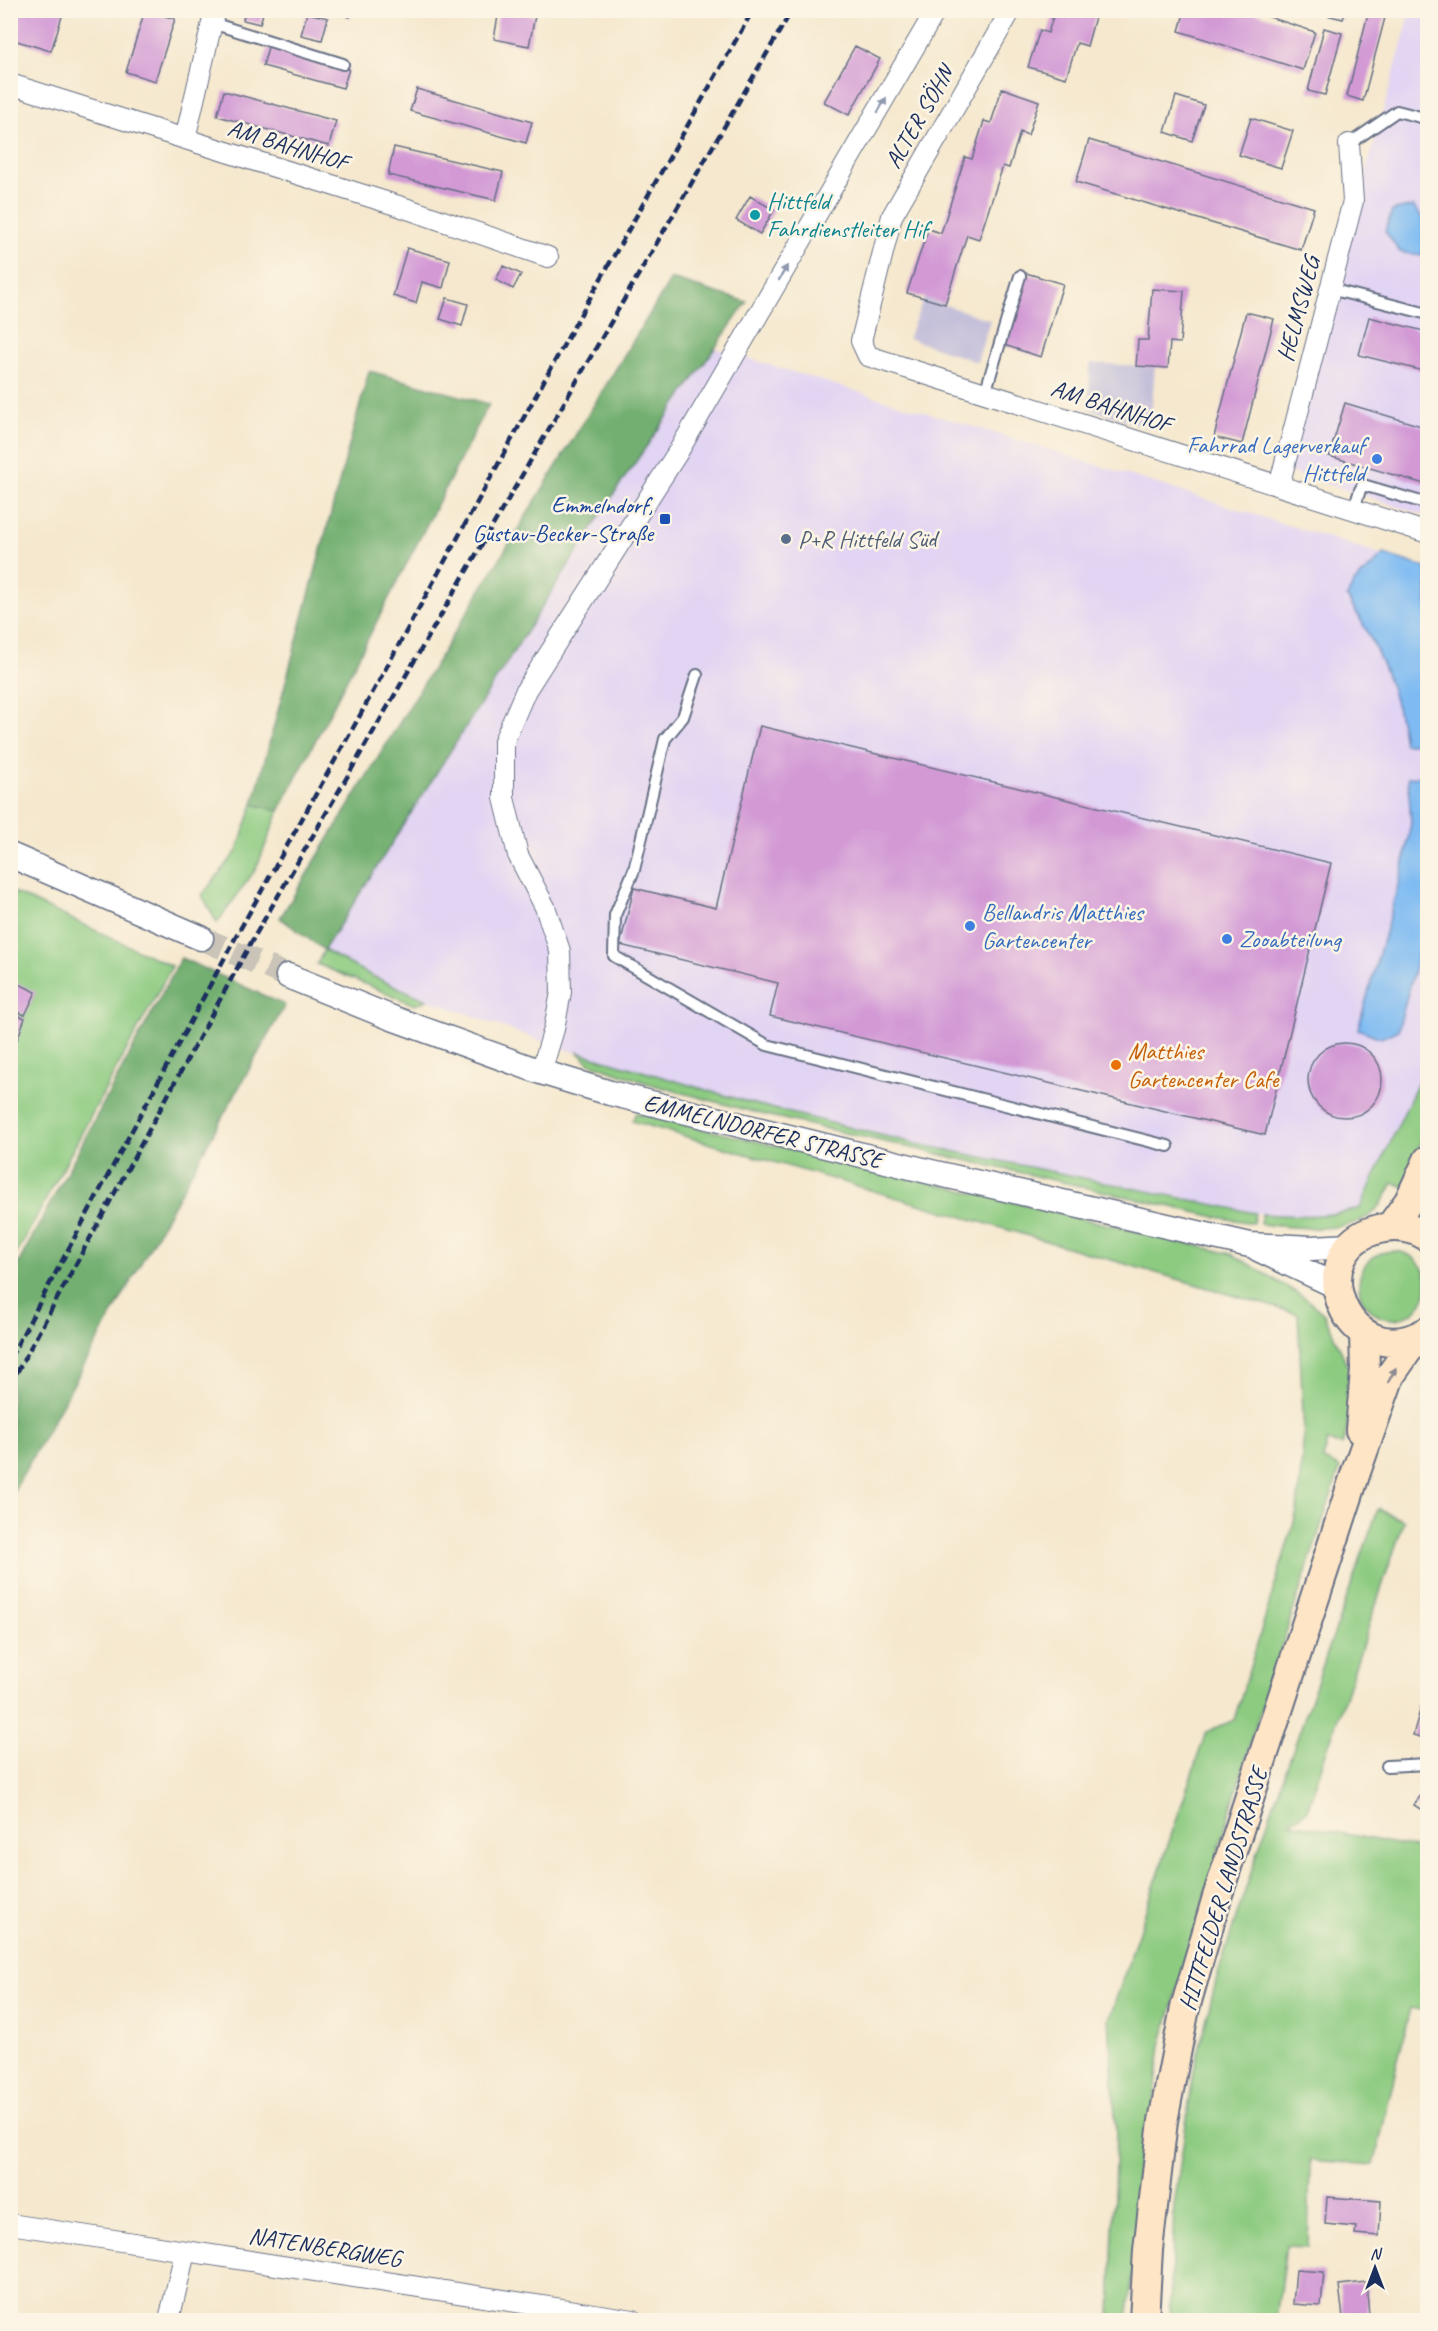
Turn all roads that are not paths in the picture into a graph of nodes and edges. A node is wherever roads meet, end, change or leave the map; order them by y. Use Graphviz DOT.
graph roads {
  1 [pos="936,10"];
  2 [pos="1011,10"];
  3 [pos="213,17"];
  4 [pos="343,64"];
  5 [pos="10,84"];
  6 [pos="1428,119"];
  7 [pos="185,140"];
  8 [pos="1349,144"];
  9 [pos="549,257"];
  10 [pos="1020,276"];
  11 [pos="1330,289"];
  12 [pos="1428,314"];
  13 [pos="868,356"];
  14 [pos="984,393"];
  15 [pos="1279,486"];
  16 [pos="1428,504"];
  17 [pos="1354,509"];
  18 [pos="1428,533"];
  19 [pos="697,675"];
  20 [pos="10,855"];
  21 [pos="201,938"];
  22 [pos="288,976"];
  23 [pos="541,1072"];
  24 [pos="1168,1146"];
  25 [pos="1428,1160"];
  26 [pos="1391,1226"];
  27 [pos="1428,1238"];
  28 [pos="1250,1245"];
  29 [pos="1351,1246"];
  30 [pos="1336,1286"];
  31 [pos="1364,1334"];
  32 [pos="1422,1334"];
  33 [pos="1357,1469"];
  34 [pos="1428,1764"];
  35 [pos="1387,1766"];
  36 [pos="10,2224"];
  37 [pos="185,2252"];
  38 [pos="169,2320"];
  39 [pos="633,2320"];
  40 [pos="1144,2320"];
  23 -- 1 [label="street, one-way"];
  2 -- 13 [label="street, ALTER SÖHN"];
  3 -- 4 [label="lane"];
  3 -- 7 [label="street"];
  5 -- 7 [label="street, AM BAHNHOF"];
  6 -- 8 [label="lane"];
  7 -- 9 [label="street, AM BAHNHOF"];
  8 -- 11 [label="street, HELMSWEG"];
  10 -- 14 [label="lane"];
  11 -- 12 [label="lane"];
  11 -- 15 [label="street, HELMSWEG"];
  13 -- 14 [label="street, AM BAHNHOF"];
  14 -- 15 [label="street, AM BAHNHOF"];
  15 -- 17 [label="street, AM BAHNHOF"];
  16 -- 17 [label="lane"];
  17 -- 18 [label="street, AM BAHNHOF"];
  19 -- 24 [label="lane"];
  20 -- 21 [label="street"];
  22 -- 23 [label="street, EMMELNDORFER STRASSE"];
  23 -- 28 [label="street, EMMELNDORFER STRASSE"];
  25 -- 26 [label="main road"];
  26 -- 27 [label="main road"];
  26 -- 29 [label="main road"];
  28 -- 29 [label="street, EMMELNDORFER STRASSE"];
  28 -- 30 [label="street, EMMELNDORFER STRASSE"];
  29 -- 30 [label="main road"];
  30 -- 31 [label="main road"];
  31 -- 32 [label="main road, HITTFELDER LANDSTRASSE"];
  31 -- 33 [label="main road, HITTFELDER LANDSTRASSE"];
  33 -- 32 [label="main road, HITTFELDER LANDSTRASSE, one-way"];
  33 -- 40 [label="main road, HITTFELDER LANDSTRASSE"];
  34 -- 35 [label="lane"];
  36 -- 37 [label="street, NATENBERGWEG"];
  37 -- 38 [label="street"];
  37 -- 39 [label="street, NATENBERGWEG"];
}
